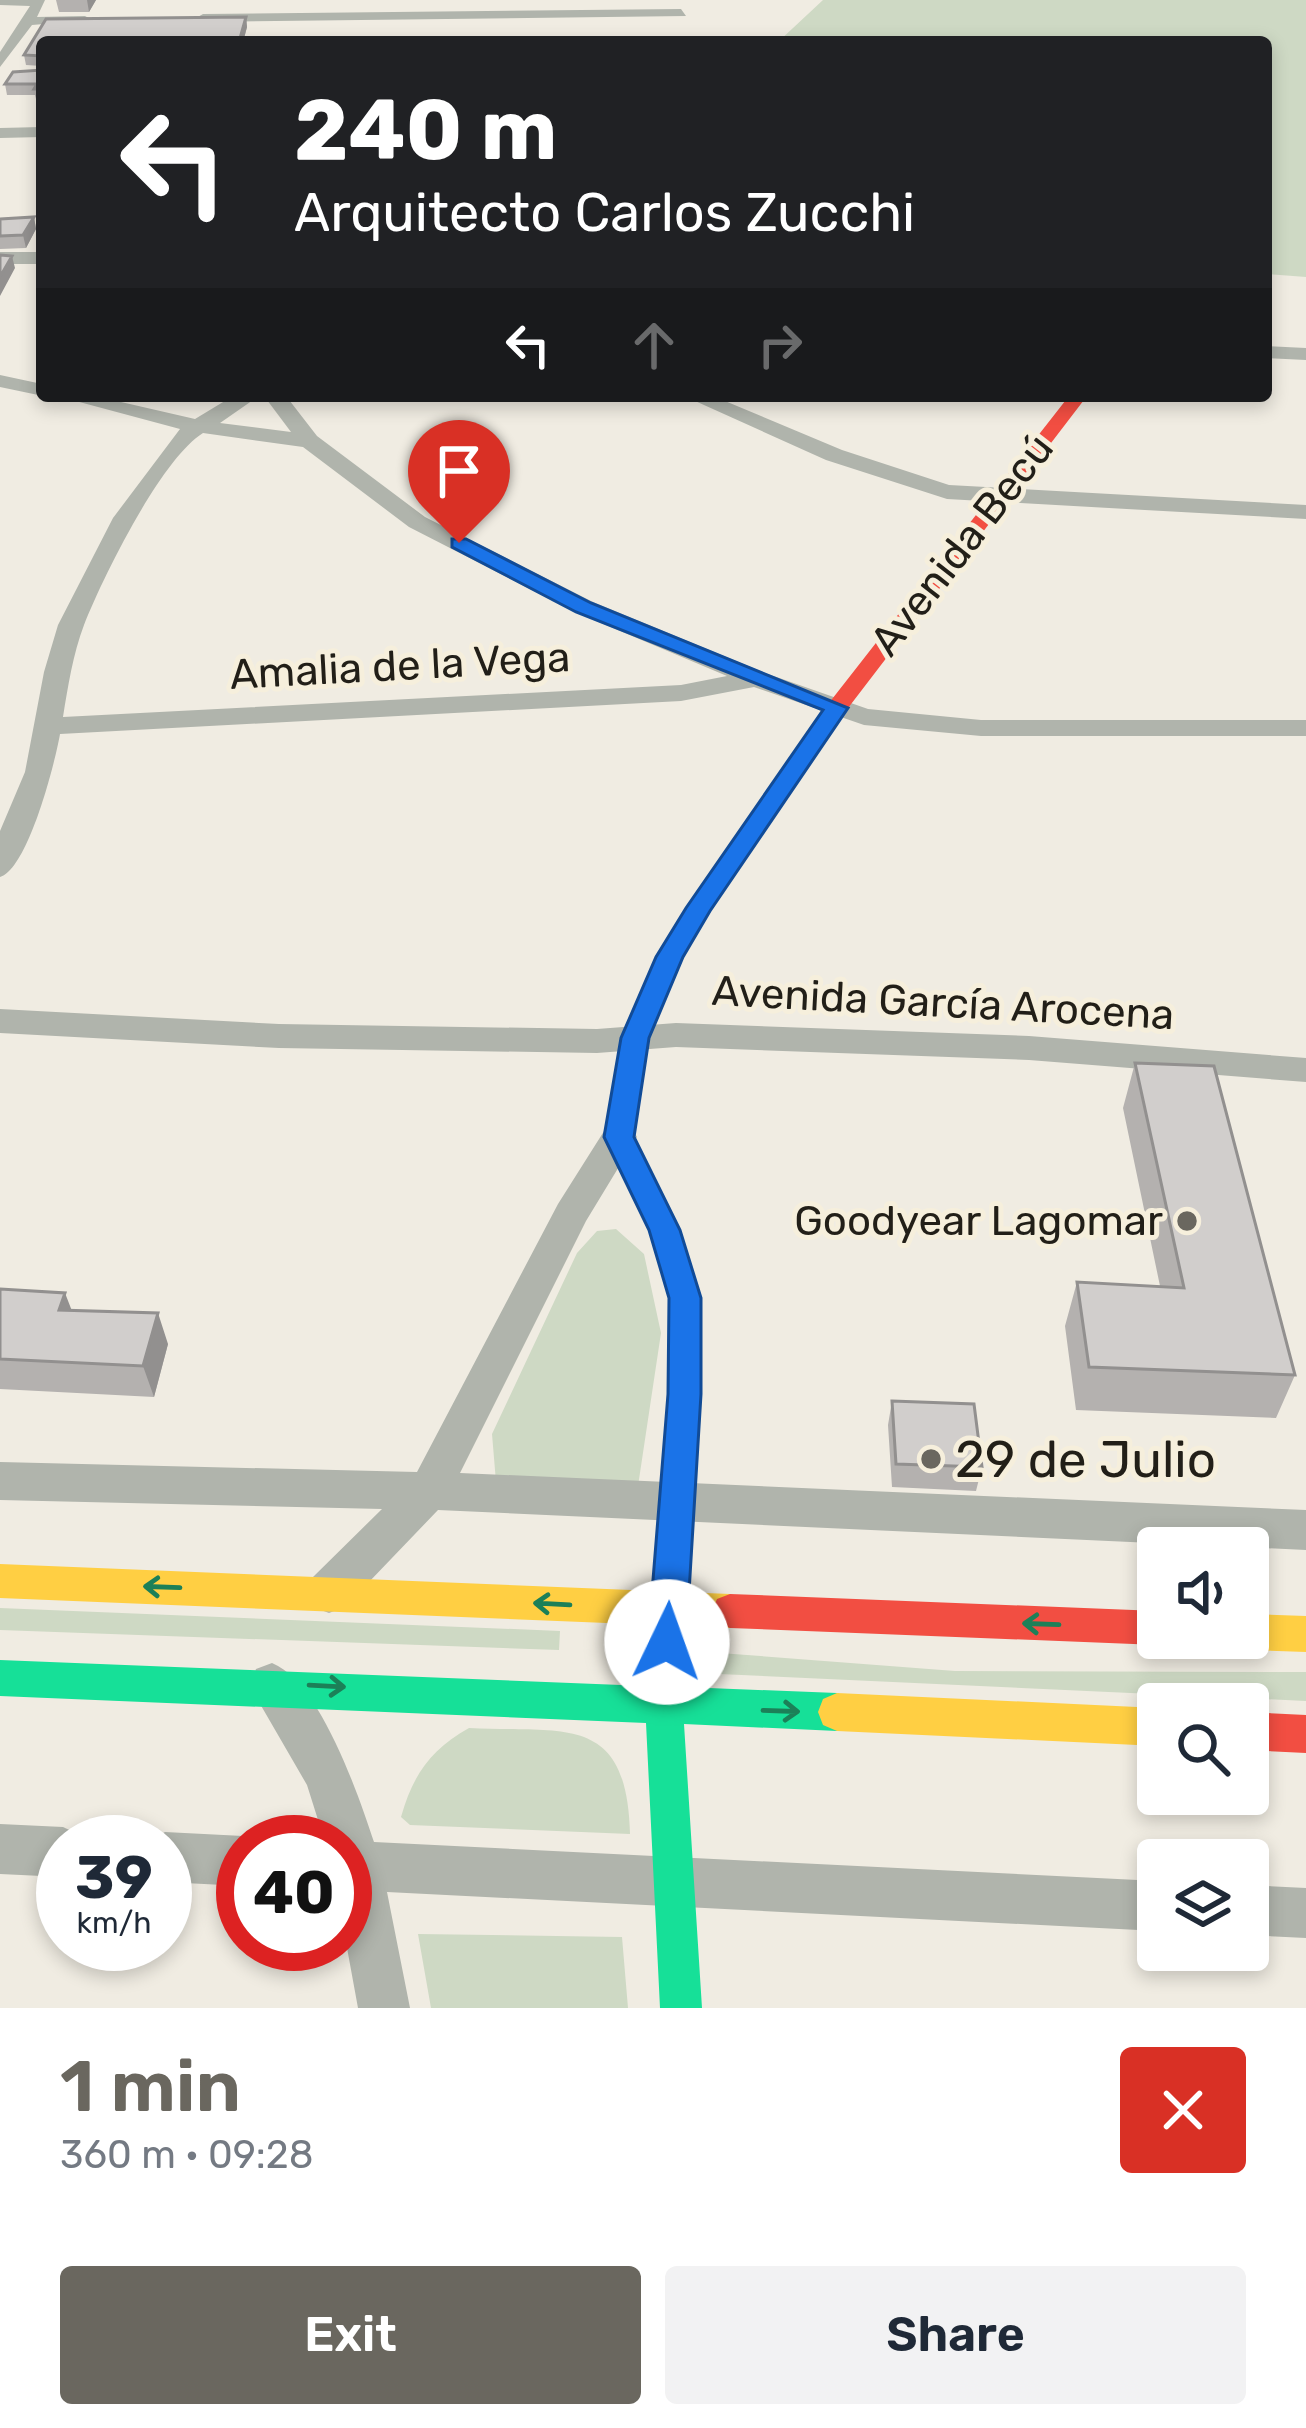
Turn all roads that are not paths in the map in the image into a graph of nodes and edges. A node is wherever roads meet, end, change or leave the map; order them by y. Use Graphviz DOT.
graph roads {
  1 [pos="697,0"];
  2 [pos="0,1"];
  3 [pos="41,1"];
  4 [pos="681,13"];
  5 [pos="186,18"];
  6 [pos="95,20"];
  7 [pos="27,21"];
  8 [pos="664,28"];
  9 [pos="3,63"];
  10 [pos="0,133"];
  11 [pos="36,133"];
  12 [pos="0,258"];
  13 [pos="36,258"];
  14 [pos="1272,352"];
  15 [pos="1306,354"];
  16 [pos="0,381"];
  17 [pos="36,389"];
  18 [pos="94,402"];
  19 [pos="238,402"];
  20 [pos="280,402"];
  21 [pos="708,402"];
  22 [pos="1073,402"];
  23 [pos="196,426"];
  24 [pos="309,441"];
  25 [pos="996,498"];
  26 [pos="1306,512"];
  27 [pos="756,679"];
  28 [pos="837,708"];
  29 [pos="47,726"];
  30 [pos="1306,728"];
  31 [pos="0,867"];
  32 [pos="0,1021"];
  33 [pos="635,1038"];
  34 [pos="1306,1070"];
  35 [pos="619,1137"];
  36 [pos="0,1481"];
  37 [pos="429,1491"];
  38 [pos="676,1504"];
  39 [pos="1306,1531"];
  40 [pos="0,1581"];
  41 [pos="326,1594"];
  42 [pos="668,1610"];
  43 [pos="1137,1627"];
  44 [pos="1269,1633"];
  45 [pos="1306,1634"];
  46 [pos="0,1678"];
  47 [pos="271,1683"];
  48 [pos="664,1706"];
  49 [pos="1137,1726"];
  50 [pos="1269,1732"];
  51 [pos="1306,1734"];
  52 [pos="338,1815"];
  53 [pos="0,1849"];
  54 [pos="36,1851"];
  55 [pos="372,1867"];
  56 [pos="673,1881"];
  57 [pos="1137,1905"];
  58 [pos="1269,1911"];
  59 [pos="1306,1913"];
  60 [pos="372,1956"];
  61 [pos="384,2008"];
  62 [pos="680,2008"];
  1 -- 4 [label="street"];
  2 -- 3 [label="street"];
  3 -- 7 [label="street"];
  4 -- 5 [label="street"];
  4 -- 8 [label="street"];
  6 -- 7 [label="street"];
  7 -- 9 [label="street"];
  10 -- 11 [label="street"];
  12 -- 13 [label="street"];
  14 -- 15 [label="street"];
  16 -- 17 [label="street"];
  18 -- 23 [label="street"];
  19 -- 23 [label="street"];
  20 -- 24 [label="street"];
  21 -- 25 [label="street"];
  22 -- 25 [label="street, Avenida Becú"];
  23 -- 24 [label="street"];
  23 -- 29 [label="street"];
  24 -- 27 [label="street"];
  25 -- 26 [label="street"];
  25 -- 28 [label="street, Avenida Becú"];
  27 -- 28 [label="street"];
  27 -- 29 [label="street, Amalia de la Vega"];
  28 -- 30 [label="street"];
  28 -- 33 [label="street, Avenida Becú"];
  29 -- 31 [label="street"];
  32 -- 33 [label="street, Avenida García Arocena"];
  33 -- 34 [label="street, Avenida García Arocena"];
  33 -- 35 [label="street, Avenida Becú"];
  35 -- 37 [label="street, Avenida Becú"];
  35 -- 38 [label="street"];
  36 -- 37 [label="street"];
  37 -- 38 [label="street"];
  37 -- 41 [label="street, Avenida Becú"];
  38 -- 39 [label="street"];
  38 -- 42 [label="street"];
  41 -- 40 [label="street, one-way"];
  42 -- 41 [label="street, one-way"];
  43 -- 42 [label="street, one-way"];
  42 -- 48 [label="street"];
  44 -- 45 [label="street"];
  46 -- 47 [label="street"];
  47 -- 48 [label="street, one-way"];
  47 -- 52 [label="street"];
  48 -- 49 [label="street, one-way"];
  48 -- 56 [label="street"];
  50 -- 51 [label="street"];
  53 -- 54 [label="street"];
  55 -- 56 [label="street"];
  56 -- 57 [label="street"];
  56 -- 62 [label="street"];
  58 -- 59 [label="street"];
  60 -- 61 [label="street"];
}
